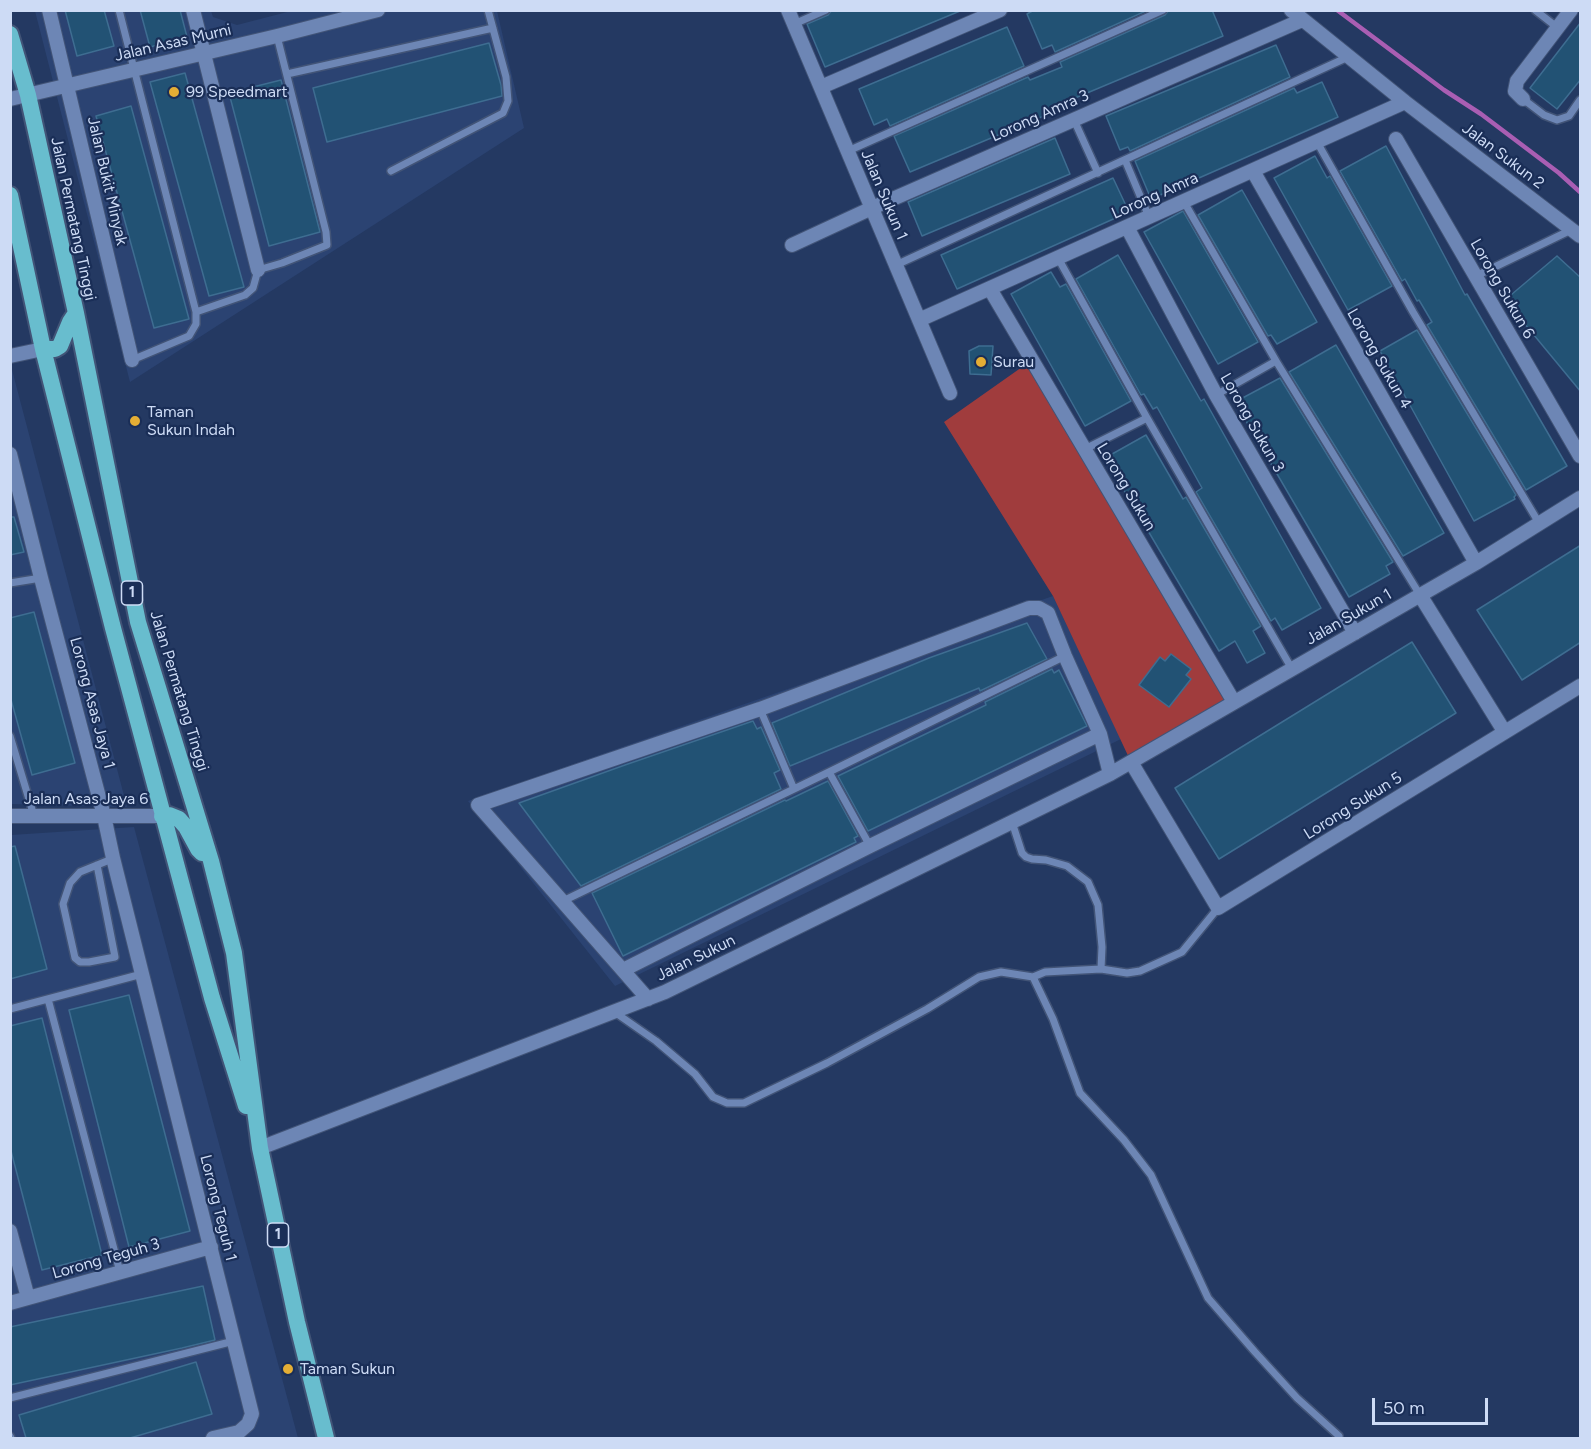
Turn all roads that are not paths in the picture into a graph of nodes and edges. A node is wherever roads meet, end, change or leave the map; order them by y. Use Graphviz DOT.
graph roads {
  1 [pos="49,10"];
  2 [pos="119,10"];
  3 [pos="194,10"];
  4 [pos="378,10"];
  5 [pos="488,10"];
  6 [pos="826,10"];
  7 [pos="1000,10"];
  8 [pos="1163,10"];
  9 [pos="1291,10"];
  10 [pos="1535,10"];
  11 [pos="1572,10"];
  12 [pos="984,14"];
  13 [pos="791,17"];
  14 [pos="1302,20"];
  15 [pos="492,28"];
  16 [pos="1558,28"];
  17 [pos="10,34"];
  18 [pos="277,36"];
  19 [pos="204,53"];
  20 [pos="1348,57"];
  21 [pos="135,70"];
  22 [pos="286,74"];
  23 [pos="67,85"];
  24 [pos="821,87"];
  25 [pos="28,95"];
  26 [pos="10,99"];
  27 [pos="1523,99"];
  28 [pos="1581,100"];
  29 [pos="1405,102"];
  30 [pos="1074,120"];
  31 [pos="1396,139"];
  32 [pos="1317,142"];
  33 [pos="848,151"];
  34 [pos="1125,160"];
  35 [pos="392,171"];
  36 [pos="1253,171"];
  37 [pos="1098,173"];
  38 [pos="10,195"];
  39 [pos="1184,202"];
  40 [pos="872,208"];
  41 [pos="1149,217"];
  42 [pos="1127,227"];
  43 [pos="1576,233"];
  44 [pos="792,246"];
  45 [pos="1058,258"];
  46 [pos="896,265"];
  47 [pos="258,270"];
  48 [pos="1476,276"];
  49 [pos="990,289"];
  50 [pos="196,312"];
  51 [pos="76,313"];
  52 [pos="919,320"];
  53 [pos="43,350"];
  54 [pos="10,356"];
  55 [pos="132,360"];
  56 [pos="1276,361"];
  57 [pos="950,393"];
  58 [pos="1216,395"];
  59 [pos="1147,418"];
  60 [pos="1084,449"];
  61 [pos="10,454"];
  62 [pos="1581,456"];
  63 [pos="1581,498"];
  64 [pos="1539,523"];
  65 [pos="1476,563"];
  66 [pos="41,578"];
  67 [pos="10,584"];
  68 [pos="1420,595"];
  69 [pos="1355,633"];
  70 [pos="1065,656"];
  71 [pos="1292,669"];
  72 [pos="1581,686"];
  73 [pos="1234,702"];
  74 [pos="760,709"];
  75 [pos="1504,731"];
  76 [pos="1100,734"];
  77 [pos="10,736"];
  78 [pos="1131,762"];
  79 [pos="829,772"];
  80 [pos="1110,774"];
  81 [pos="794,789"];
  82 [pos="10,816"];
  83 [pos="34,816"];
  84 [pos="105,816"];
  85 [pos="162,816"];
  86 [pos="1012,822"];
  87 [pos="870,846"];
  88 [pos="113,858"];
  89 [pos="211,861"];
  90 [pos="97,865"];
  91 [pos="563,901"];
  92 [pos="1218,908"];
  93 [pos="141,968"];
  94 [pos="1101,969"];
  95 [pos="623,970"];
  96 [pos="1033,977"];
  97 [pos="48,999"];
  98 [pos="648,999"];
  99 [pos="10,1009"];
  100 [pos="613,1011"];
  101 [pos="260,1149"];
  102 [pos="10,1231"];
  103 [pos="211,1247"];
  104 [pos="120,1272"];
  105 [pos="28,1298"];
  106 [pos="10,1303"];
  107 [pos="234,1341"];
  108 [pos="10,1398"];
  109 [pos="1339,1436"];
  110 [pos="213,1438"];
  111 [pos="326,1438"];
  1 -- 23 [label="street, Jalan Bukit Minyak"];
  2 -- 21 [label="lane"];
  3 -- 19 [label="street"];
  4 -- 18 [label="street, Jalan Asas Murni"];
  5 -- 15 [label="lane"];
  6 -- 13 [label="lane"];
  7 -- 12 [label="street"];
  8 -- 33 [label="lane"];
  9 -- 14 [label="street"];
  10 -- 16 [label="lane"];
  11 -- 16 [label="street"];
  12 -- 24 [label="street"];
  13 -- 24 [label="street, Jalan Sukun 1"];
  14 -- 20 [label="street"];
  14 -- 30 [label="street, Lorong Amra 3"];
  15 -- 22 [label="lane"];
  15 -- 35 [label="lane"];
  16 -- 27 [label="street"];
  17 -- 25 [label="highway, Jalan Permatang Tinggi / 1"];
  18 -- 19 [label="street, Jalan Asas Murni"];
  18 -- 22 [label="lane"];
  19 -- 21 [label="street, Jalan Asas Murni"];
  19 -- 47 [label="street"];
  20 -- 29 [label="street"];
  20 -- 34 [label="lane"];
  21 -- 23 [label="street, Jalan Asas Murni"];
  21 -- 50 [label="lane"];
  22 -- 47 [label="lane"];
  23 -- 25 [label="street, Jalan Asas Murni"];
  23 -- 55 [label="street, Jalan Bukit Minyak"];
  24 -- 33 [label="street, Jalan Sukun 1"];
  25 -- 26 [label="street, Jalan Asas Murni"];
  25 -- 51 [label="highway, Jalan Permatang Tinggi / 1"];
  27 -- 28 [label="lane"];
  29 -- 32 [label="street, Lorong Amra"];
  29 -- 43 [label="street, Jalan Sukun 2"];
  30 -- 37 [label="lane"];
  30 -- 40 [label="street, Lorong Amra 3"];
  31 -- 48 [label="street, Lorong Sukun 6"];
  32 -- 36 [label="street, Lorong Amra"];
  32 -- 64 [label="lane"];
  33 -- 40 [label="street, Jalan Sukun 1"];
  34 -- 37 [label="lane"];
  34 -- 41 [label="lane"];
  36 -- 39 [label="street, Lorong Amra"];
  36 -- 65 [label="street, Lorong Sukun 4"];
  37 -- 46 [label="lane"];
  38 -- 53 [label="highway, Jalan Permatang Tinggi / 1"];
  39 -- 41 [label="street, Lorong Amra"];
  39 -- 56 [label="lane"];
  40 -- 44 [label="street, Lorong Amra 3"];
  40 -- 46 [label="street, Jalan Sukun 1"];
  41 -- 42 [label="street, Lorong Amra"];
  42 -- 45 [label="street, Lorong Amra"];
  42 -- 58 [label="street, Lorong Sukun 3"];
  43 -- 48 [label="lane"];
  45 -- 49 [label="street, Lorong Amra"];
  45 -- 59 [label="lane"];
  46 -- 52 [label="street, Jalan Sukun 1"];
  47 -- 50 [label="lane"];
  48 -- 62 [label="street, Lorong Sukun 6"];
  49 -- 52 [label="street, Lorong Amra"];
  49 -- 60 [label="street, Lorong Sukun"];
  50 -- 55 [label="lane"];
  51 -- 53 [label="highway"];
  51 -- 89 [label="highway, Jalan Permatang Tinggi / 1"];
  52 -- 57 [label="street, Jalan Sukun 1"];
  53 -- 54 [label="street"];
  53 -- 85 [label="highway, Jalan Permatang Tinggi / 1"];
  56 -- 58 [label="lane"];
  56 -- 68 [label="lane"];
  58 -- 69 [label="street, Lorong Sukun 3"];
  59 -- 60 [label="lane"];
  59 -- 71 [label="lane"];
  60 -- 73 [label="street, Lorong Sukun"];
  61 -- 66 [label="street, Lorong Asas Jaya 1"];
  63 -- 64 [label="street, Jalan Sukun 1"];
  64 -- 65 [label="street, Jalan Sukun 1"];
  65 -- 68 [label="street, Jalan Sukun 1"];
  66 -- 67 [label="lane"];
  66 -- 84 [label="street, Lorong Asas Jaya 1"];
  68 -- 69 [label="street, Jalan Sukun 1"];
  68 -- 75 [label="street"];
  69 -- 71 [label="street, Jalan Sukun 1"];
  70 -- 74 [label="street"];
  70 -- 76 [label="street"];
  70 -- 79 [label="lane"];
  71 -- 73 [label="street, Jalan Sukun 1"];
  72 -- 75 [label="street, Lorong Sukun 5"];
  73 -- 78 [label="street, Jalan Sukun 1"];
  74 -- 81 [label="lane"];
  74 -- 91 [label="street"];
  75 -- 92 [label="street, Lorong Sukun 5"];
  76 -- 80 [label="street"];
  76 -- 87 [label="street"];
  77 -- 83 [label="lane"];
  78 -- 80 [label="street, Jalan Sukun"];
  78 -- 92 [label="street"];
  79 -- 81 [label="lane"];
  79 -- 87 [label="lane"];
  80 -- 86 [label="street, Jalan Sukun"];
  81 -- 91 [label="lane"];
  82 -- 83 [label="street, Jalan Asas Jaya 6"];
  83 -- 84 [label="street, Jalan Asas Jaya 6"];
  84 -- 85 [label="street, Jalan Asas Jaya 6"];
  84 -- 88 [label="street, Lorong Asas Jaya 1"];
  85 -- 89 [label="highway"];
  85 -- 101 [label="highway, Jalan Permatang Tinggi / 1"];
  86 -- 94 [label="lane"];
  86 -- 98 [label="street, Jalan Sukun"];
  87 -- 95 [label="street"];
  88 -- 90 [label="lane"];
  88 -- 93 [label="street, Lorong Asas Jaya 1"];
  89 -- 101 [label="highway, Jalan Permatang Tinggi / 1"];
  90 -- 90 [label="lane"];
  91 -- 95 [label="street"];
  92 -- 94 [label="lane"];
  93 -- 97 [label="lane"];
  93 -- 103 [label="street, Lorong Teguh 1"];
  94 -- 96 [label="lane"];
  95 -- 98 [label="street"];
  96 -- 100 [label="lane"];
  96 -- 109 [label="lane"];
  97 -- 99 [label="lane"];
  97 -- 104 [label="lane"];
  98 -- 100 [label="street, Jalan Sukun"];
  100 -- 101 [label="street, Jalan Sukun"];
  101 -- 111 [label="highway, Jalan Permatang Tinggi / 1"];
  102 -- 105 [label="street"];
  103 -- 104 [label="street, Lorong Teguh 3"];
  103 -- 107 [label="street, Lorong Teguh 1"];
  104 -- 105 [label="street, Lorong Teguh 3"];
  105 -- 106 [label="street, Lorong Teguh 3"];
  107 -- 108 [label="lane"];
  107 -- 110 [label="street, Lorong Teguh 1"];
}
